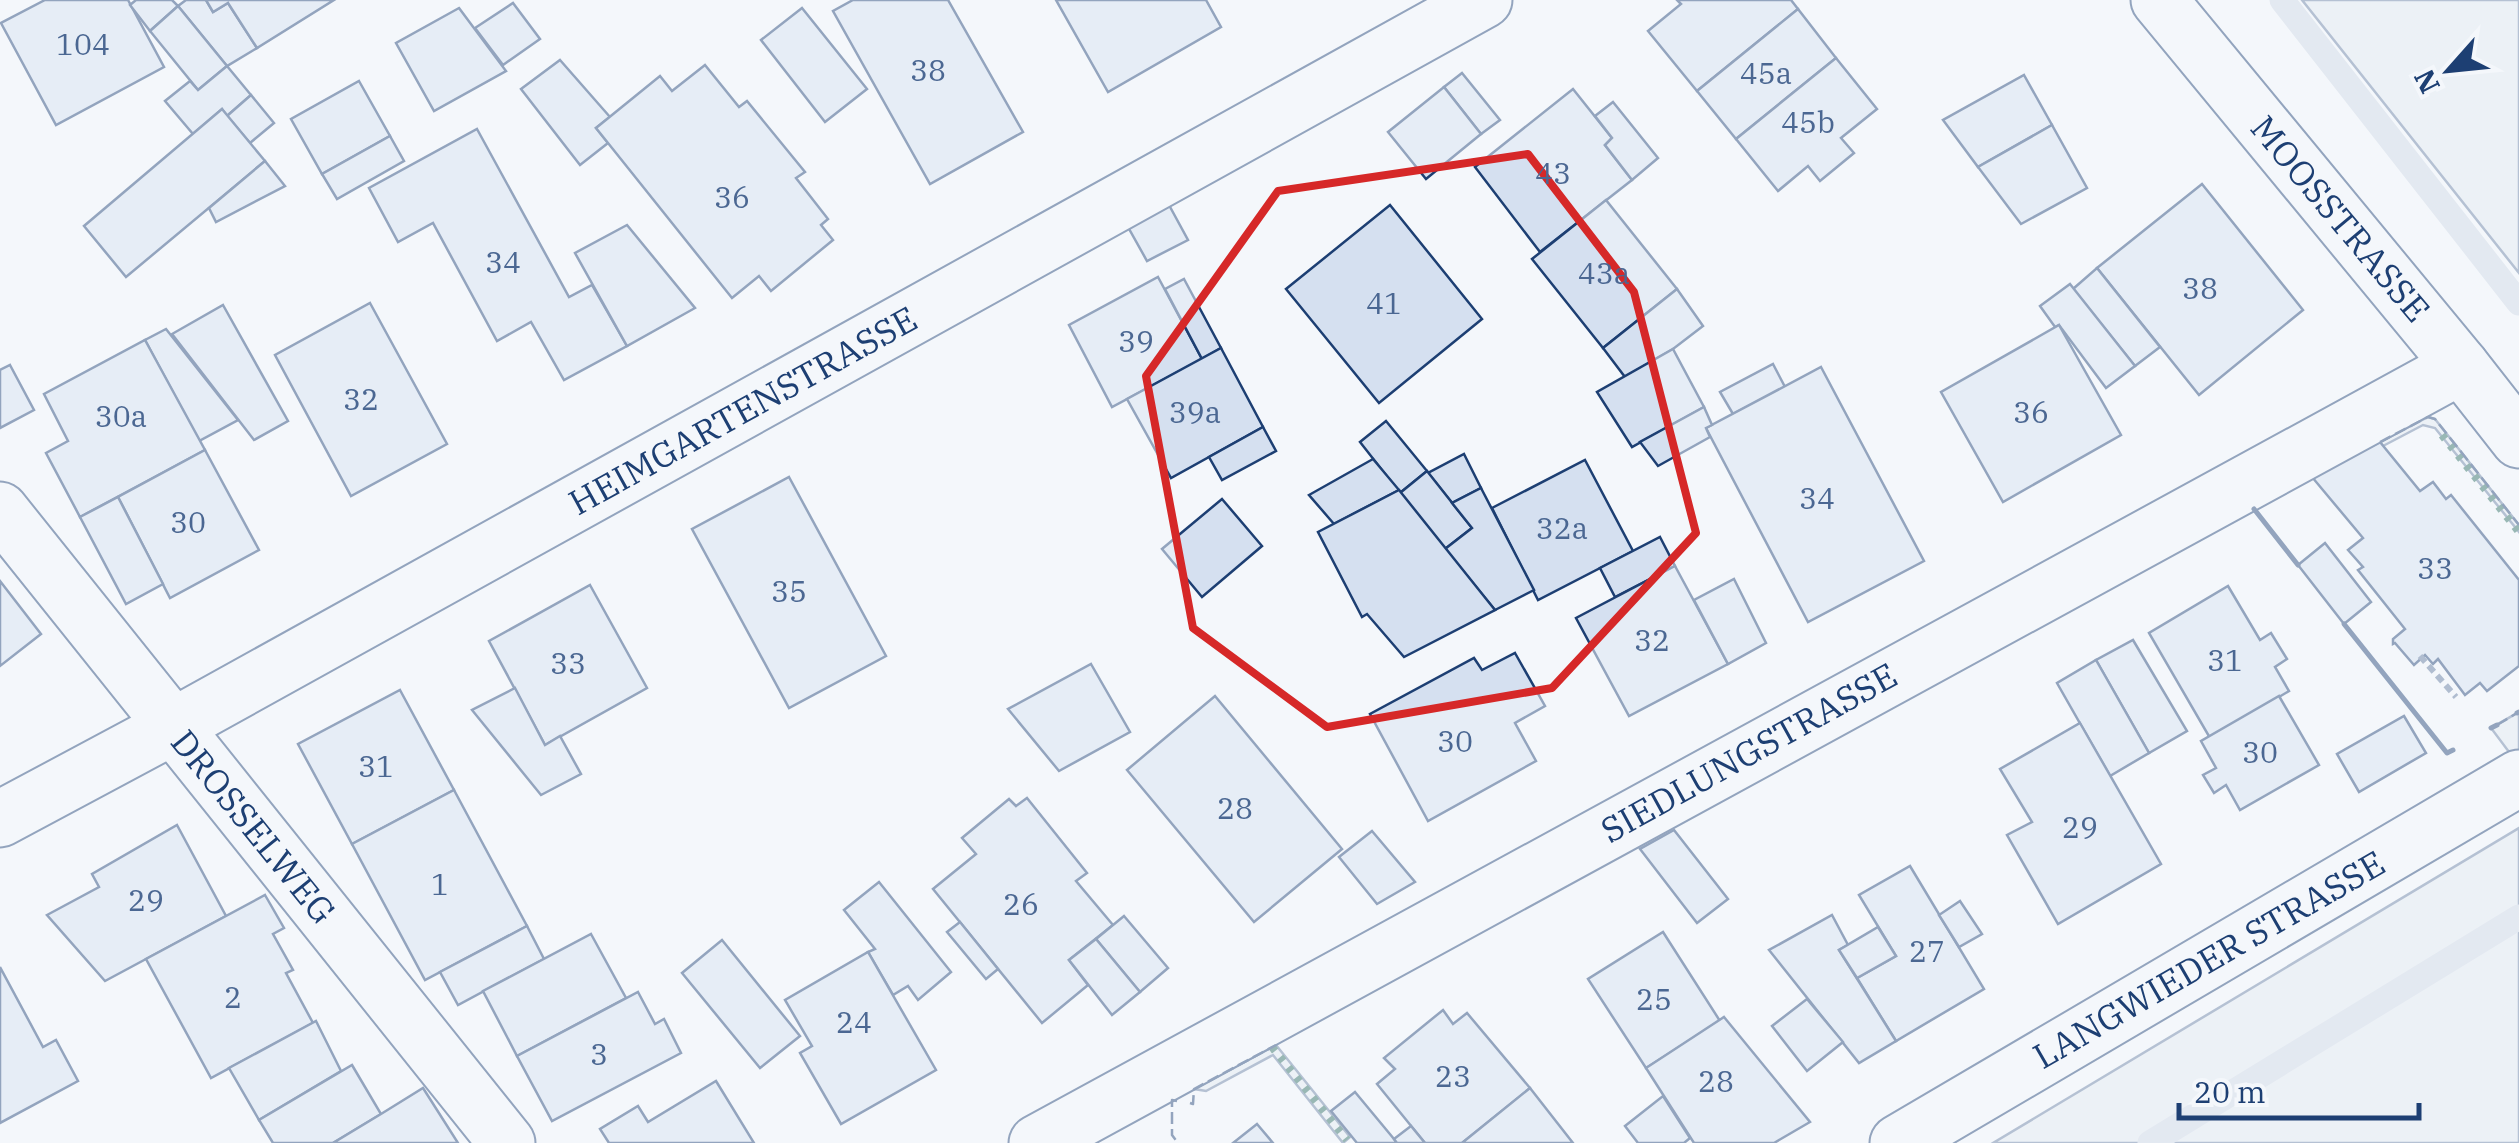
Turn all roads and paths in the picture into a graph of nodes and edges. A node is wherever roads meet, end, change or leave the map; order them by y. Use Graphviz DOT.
graph roads {
  1 [pos="1484,0"];
  2 [pos="2159,0"];
  3 [pos="2461,366"];
  4 [pos="2519,440"];
  5 [pos="0,510"];
  6 [pos="2420,656"];
  7 [pos="2456,697"];
  8 [pos="172,727"];
  9 [pos="2519,778"];
  10 [pos="0,819"];
  11 [pos="508,1143"];
  12 [pos="1037,1143"];
  13 [pos="1898,1143"];
  1 -- 8 [label="street, HEIMGARTENSTRASSE"];
  2 -- 3 [label="street, MOOSSTRASSE"];
  3 -- 4 [label="street, MOOSSTRASSE"];
  3 -- 12 [label="street, SIEDLUNGSTRASSE"];
  5 -- 8 [label="street, DROSSELWEG"];
  6 -- 7 [label="path"];
  8 -- 10 [label="street, HEIMGARTENSTRASSE"];
  8 -- 11 [label="street, DROSSELWEG"];
  9 -- 13 [label="street, LANGWIEDER STRASSE"];
}
